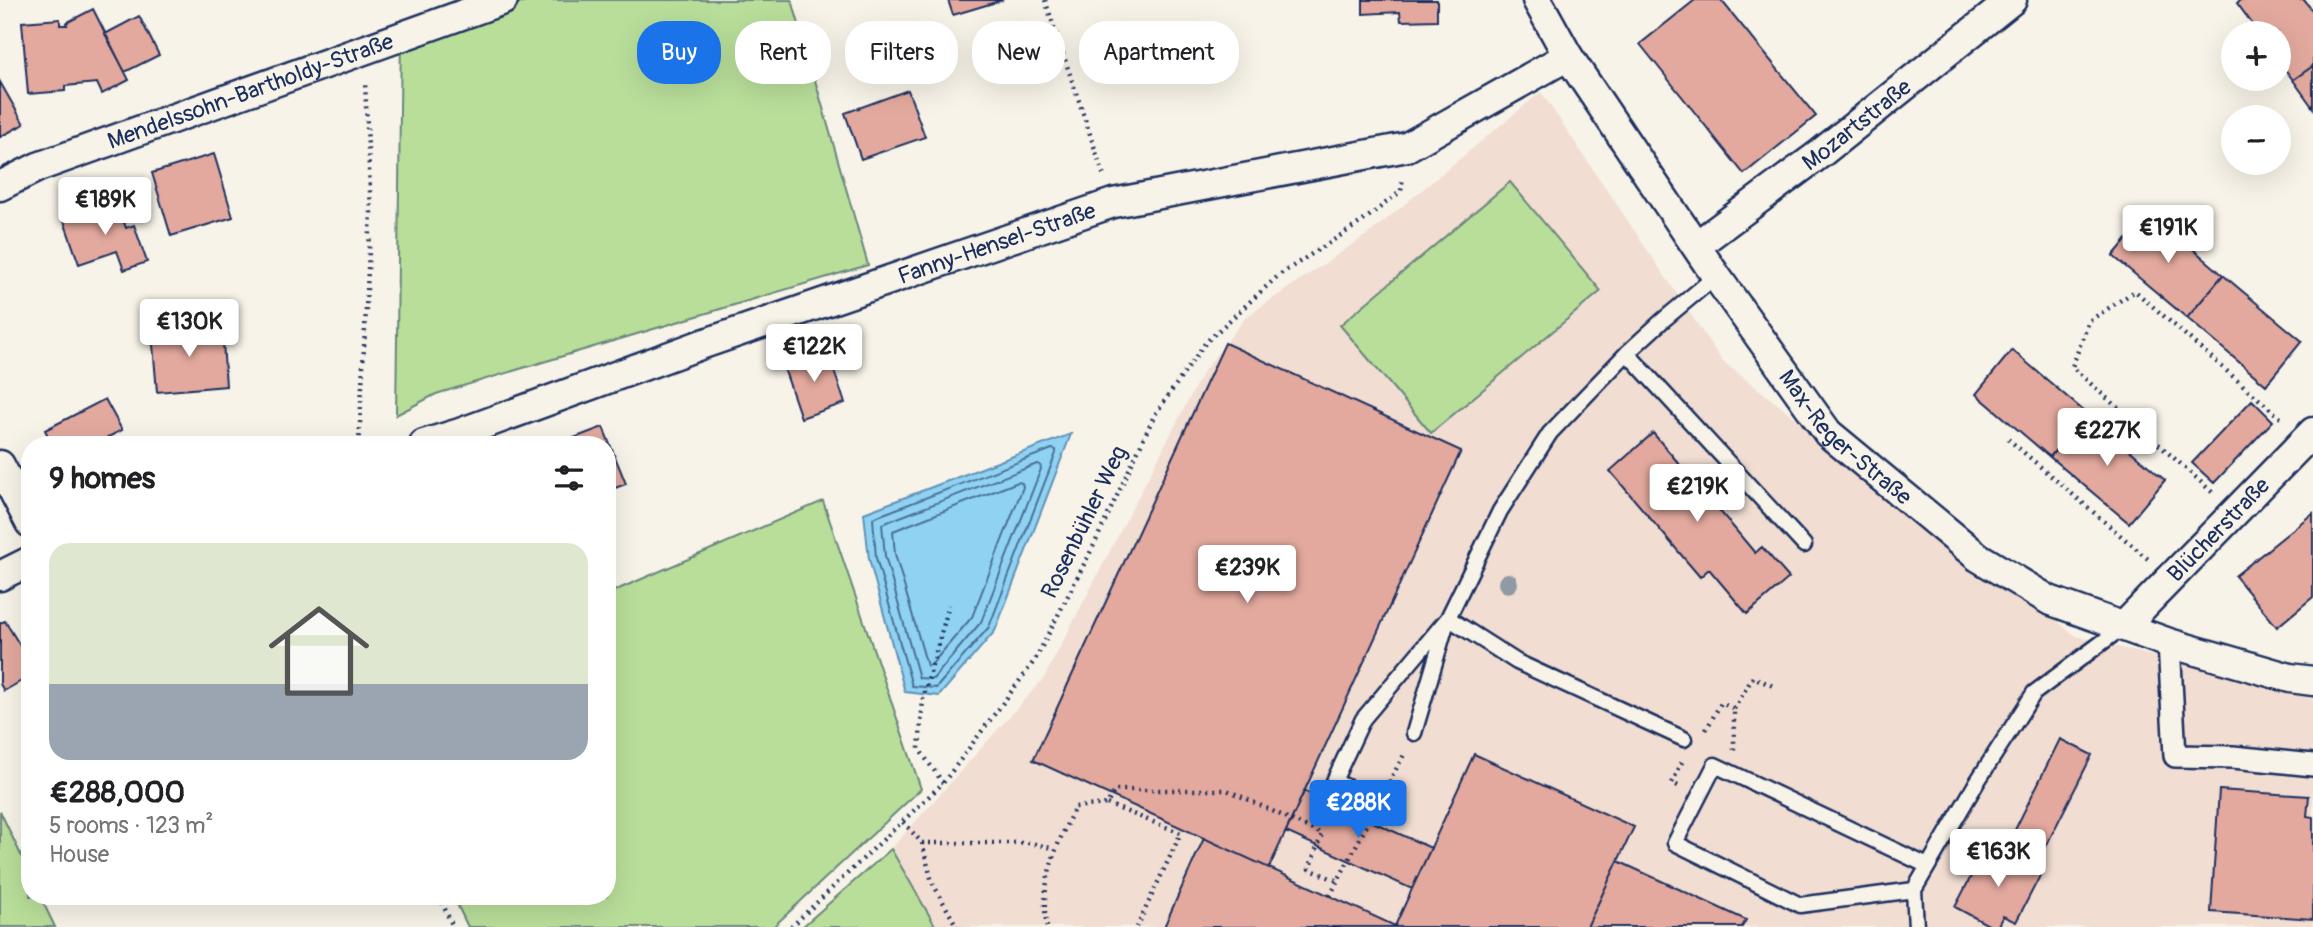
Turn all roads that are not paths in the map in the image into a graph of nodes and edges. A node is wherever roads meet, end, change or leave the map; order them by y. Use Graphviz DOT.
graph roads {
  1 [pos="503,0"];
  2 [pos="1537,0"];
  3 [pos="2012,0"];
  4 [pos="1568,56"];
  5 [pos="0,186"];
  6 [pos="1697,246"];
  7 [pos="1716,276"];
  8 [pos="1627,353"];
  9 [pos="450,436"];
  10 [pos="2309,436"];
  11 [pos="0,466"];
  12 [pos="21,506"];
  13 [pos="1804,545"];
  14 [pos="21,566"];
  15 [pos="0,576"];
  16 [pos="1448,618"];
  17 [pos="2124,626"];
  18 [pos="2169,643"];
  19 [pos="2313,681"];
  20 [pos="1414,733"];
  21 [pos="1684,739"];
  22 [pos="2313,765"];
  23 [pos="1379,802"];
  24 [pos="1928,866"];
  25 [pos="1914,890"];
  26 [pos="1916,927"];
  1 -- 5 [label="street, Mendelssohn-Bartholdy-Straße"];
  2 -- 4 [label="street, Max-Reger-Straße"];
  3 -- 6 [label="street, Mozartstraße"];
  4 -- 6 [label="street, Max-Reger-Straße"];
  4 -- 9 [label="street, Fanny-Hensel-Straße"];
  6 -- 7 [label="street, Max-Reger-Straße"];
  7 -- 8 [label="lane"];
  7 -- 17 [label="street, Max-Reger-Straße"];
  8 -- 13 [label="lane"];
  8 -- 16 [label="lane"];
  10 -- 17 [label="street, Blücherstraße"];
  11 -- 12 [label="street"];
  14 -- 15 [label="street"];
  16 -- 20 [label="lane"];
  16 -- 21 [label="lane"];
  16 -- 23 [label="lane"];
  17 -- 18 [label="street, Max-Reger-Straße"];
  17 -- 24 [label="lane"];
  18 -- 19 [label="street, Max-Reger-Straße"];
  18 -- 22 [label="street"];
  24 -- 25 [label="lane"];
  24 -- 25 [label="lane"];
  25 -- 26 [label="lane"];
}
